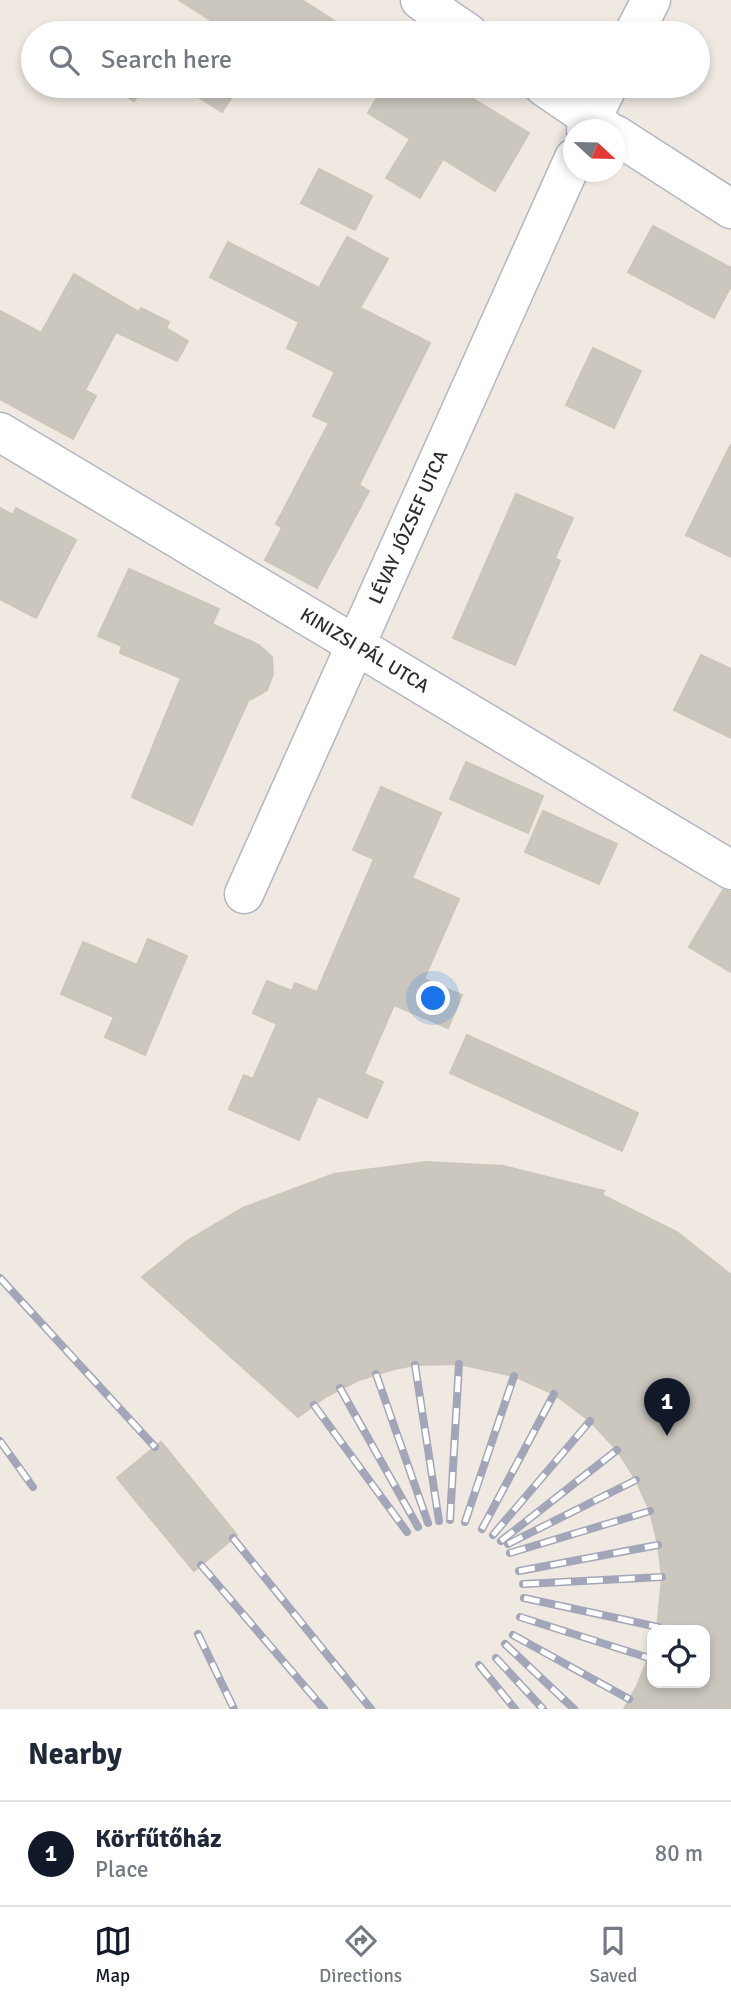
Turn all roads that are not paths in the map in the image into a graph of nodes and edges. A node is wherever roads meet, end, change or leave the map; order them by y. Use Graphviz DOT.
graph roads {
  1 [pos="420,0"];
  2 [pos="651,0"];
  3 [pos="451,21"];
  4 [pos="640,21"];
  5 [pos="559,98"];
  6 [pos="606,98"];
  7 [pos="588,119"];
  8 [pos="602,119"];
  9 [pos="626,144"];
  10 [pos="563,180"];
  11 [pos="731,209"];
  12 [pos="0,432"];
  13 [pos="356,644"];
  14 [pos="731,870"];
  15 [pos="244,894"];
  1 -- 3 [label="street"];
  2 -- 4 [label="street"];
  5 -- 7 [label="street"];
  6 -- 8 [label="street"];
  9 -- 11 [label="street"];
  10 -- 13 [label="street, LÉVAY JÓZSEF UTCA"];
  12 -- 13 [label="street, KINIZSI PÁL UTCA"];
  13 -- 14 [label="street, KINIZSI PÁL UTCA"];
  13 -- 15 [label="street, LÉVAY JÓZSEF UTCA"];
}
